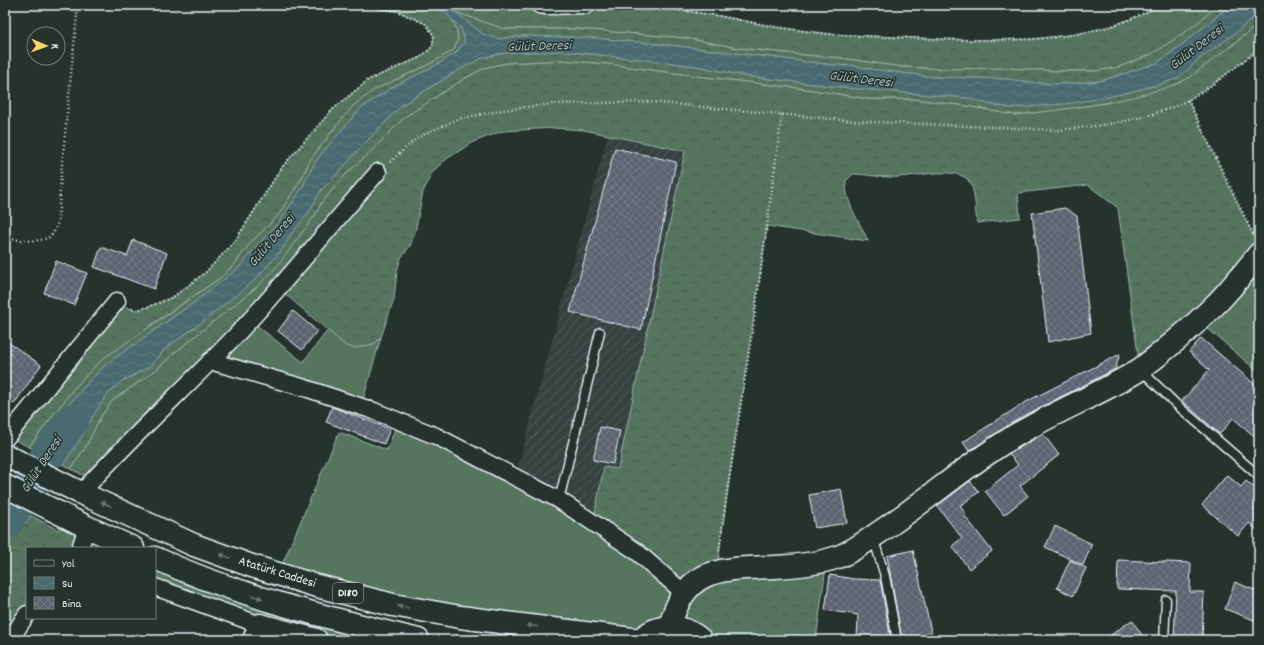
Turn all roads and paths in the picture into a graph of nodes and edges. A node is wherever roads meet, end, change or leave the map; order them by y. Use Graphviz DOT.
graph roads {
  1 [pos="78,5"];
  2 [pos="352,5"];
  3 [pos="539,5"];
  4 [pos="587,5"];
  5 [pos="690,5"];
  6 [pos="1159,5"];
  7 [pos="689,12"];
  8 [pos="1259,49"];
  9 [pos="1188,100"];
  10 [pos="782,114"];
  11 [pos="378,172"];
  12 [pos="5,239"];
  13 [pos="1257,247"];
  14 [pos="117,301"];
  15 [pos="600,332"];
  16 [pos="210,361"];
  17 [pos="1140,369"];
  18 [pos="5,439"];
  19 [pos="12,458"];
  20 [pos="1259,476"];
  21 [pos="5,486"];
  22 [pos="77,491"];
  23 [pos="559,500"];
  24 [pos="87,527"];
  25 [pos="873,536"];
  26 [pos="80,547"];
  27 [pos="131,547"];
  28 [pos="156,558"];
  29 [pos="717,571"];
  30 [pos="156,587"];
  31 [pos="684,593"];
  32 [pos="1166,600"];
  33 [pos="26,616"];
  34 [pos="670,627"];
  35 [pos="257,632"];
  36 [pos="10,640"];
  37 [pos="316,640"];
  38 [pos="418,640"];
  39 [pos="640,640"];
  40 [pos="701,640"];
  41 [pos="897,640"];
  42 [pos="1164,640"];
  1 -- 12 [label="path"];
  2 -- 14 [label="path"];
  3 -- 4 [label="street"];
  4 -- 7 [label="path"];
  5 -- 7 [label="path"];
  6 -- 7 [label="path"];
  8 -- 9 [label="path"];
  9 -- 10 [label="path"];
  9 -- 13 [label="path"];
  10 -- 11 [label="path"];
  10 -- 29 [label="path"];
  11 -- 16 [label="street"];
  13 -- 17 [label="main road"];
  14 -- 18 [label="street"];
  15 -- 23 [label="lane"];
  16 -- 22 [label="street"];
  16 -- 23 [label="street"];
  17 -- 20 [label="lane"];
  17 -- 25 [label="main road"];
  19 -- 22 [label="main road, Atatürk Caddesi / D180"];
  21 -- 24 [label="main road"];
  39 -- 22 [label="main road, Atatürk Caddesi / D180, one-way"];
  23 -- 31 [label="street"];
  24 -- 26 [label="street"];
  24 -- 27 [label="main road"];
  25 -- 29 [label="main road"];
  25 -- 41 [label="lane"];
  28 -- 38 [label="main road, D180, one-way"];
  29 -- 31 [label="main road"];
  30 -- 35 [label="street"];
  31 -- 34 [label="main road"];
  32 -- 42 [label="lane"];
  33 -- 36 [label="street"];
  34 -- 39 [label="main road, Atatürk Caddesi"];
  34 -- 40 [label="main road, Atatürk Caddesi"];
  35 -- 37 [label="main road"];
}
